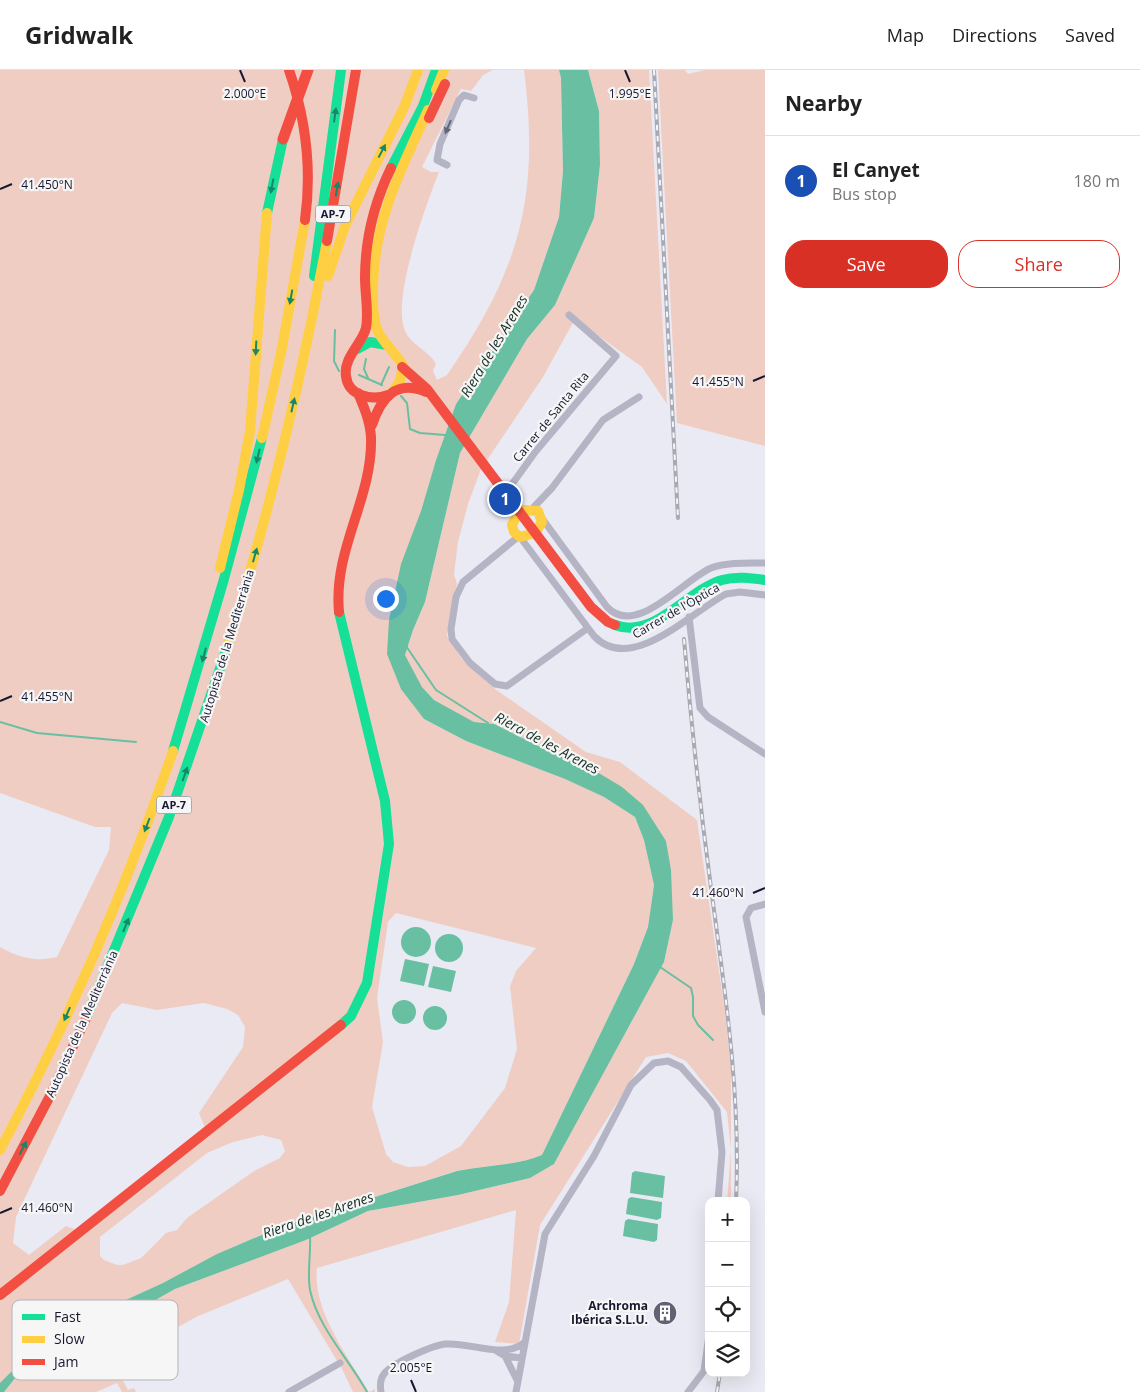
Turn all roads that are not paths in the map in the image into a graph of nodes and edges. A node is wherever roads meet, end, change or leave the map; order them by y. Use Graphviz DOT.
graph roads {
  1 [pos="283,70"];
  2 [pos="289,70"];
  3 [pos="308,70"];
  4 [pos="341,70"];
  5 [pos="356,70"];
  6 [pos="418,70"];
  7 [pos="436,70"];
  8 [pos="444,70"];
  9 [pos="450,70"];
  10 [pos="474,98"];
  11 [pos="297,104"];
  12 [pos="419,131"];
  13 [pos="447,166"];
  14 [pos="569,315"];
  15 [pos="393,348"];
  16 [pos="356,349"];
  17 [pos="305,357"];
  18 [pos="402,367"];
  19 [pos="301,369"];
  20 [pos="358,393"];
  21 [pos="391,393"];
  22 [pos="640,397"];
  23 [pos="433,398"];
  24 [pos="371,430"];
  25 [pos="505,494"];
  26 [pos="531,524"];
  27 [pos="765,563"];
  28 [pos="765,580"];
  29 [pos="765,596"];
  30 [pos="216,608"];
  31 [pos="689,617"];
  32 [pos="588,628"];
  33 [pos="765,754"];
  34 [pos="765,904"];
  35 [pos="765,1012"];
  36 [pos="0,1150"];
  37 [pos="0,1191"];
  38 [pos="718,1197"];
  39 [pos="0,1295"];
  40 [pos="525,1342"];
  41 [pos="506,1353"];
  42 [pos="522,1358"];
  43 [pos="340,1363"];
  44 [pos="705,1364"];
  45 [pos="517,1381"];
  46 [pos="288,1392"];
  47 [pos="381,1392"];
  48 [pos="516,1392"];
  49 [pos="688,1392"];
  1 -- 11 [label="main road"];
  2 -- 11 [label="main road, Autopista de la Mediterrània / AP-7"];
  3 -- 30 [label="main road, one-way, bridge"];
  19 -- 4 [label="main road, one-way"];
  17 -- 5 [label="main road, Autopista de la Mediterrània / AP-7, one-way"];
  17 -- 6 [label="main road, one-way"];
  7 -- 16 [label="main road"];
  8 -- 12 [label="main road"];
  9 -- 12 [label="main road"];
  10 -- 13 [label="street, one-way"];
  11 -- 30 [label="main road, Autopista de la Mediterrània / AP-7, one-way"];
  12 -- 15 [label="main road"];
  14 -- 25 [label="street, Carrer de Santa Rita"];
  15 -- 16 [label="main road"];
  15 -- 18 [label="main road"];
  16 -- 20 [label="main road"];
  17 -- 19 [label="main road, Autopista de la Mediterrània / AP-7"];
  18 -- 21 [label="main road"];
  18 -- 23 [label="main road"];
  37 -- 19 [label="main road, Autopista de la Mediterrània / AP-7, one-way"];
  20 -- 21 [label="main road"];
  20 -- 24 [label="main road"];
  21 -- 23 [label="main road"];
  21 -- 24 [label="main road"];
  22 -- 26 [label="street"];
  23 -- 25 [label="main road"];
  24 -- 39 [label="main road"];
  25 -- 26 [label="main road"];
  26 -- 27 [label="street"];
  26 -- 28 [label="main road"];
  26 -- 32 [label="street, Carrer de l'Òptica"];
  26 -- 32 [label="street"];
  29 -- 31 [label="street, Carrer de l'Òptica"];
  30 -- 36 [label="main road, Autopista de la Mediterrània / AP-7, one-way"];
  31 -- 32 [label="street, Carrer de l'Òptica"];
  31 -- 33 [label="street"];
  34 -- 35 [label="street"];
  38 -- 40 [label="street"];
  40 -- 41 [label="street"];
  40 -- 42 [label="street"];
  41 -- 42 [label="street"];
  41 -- 45 [label="street"];
  41 -- 47 [label="street"];
  42 -- 45 [label="street"];
  43 -- 46 [label="street"];
  44 -- 49 [label="street"];
  45 -- 48 [label="street"];
}
